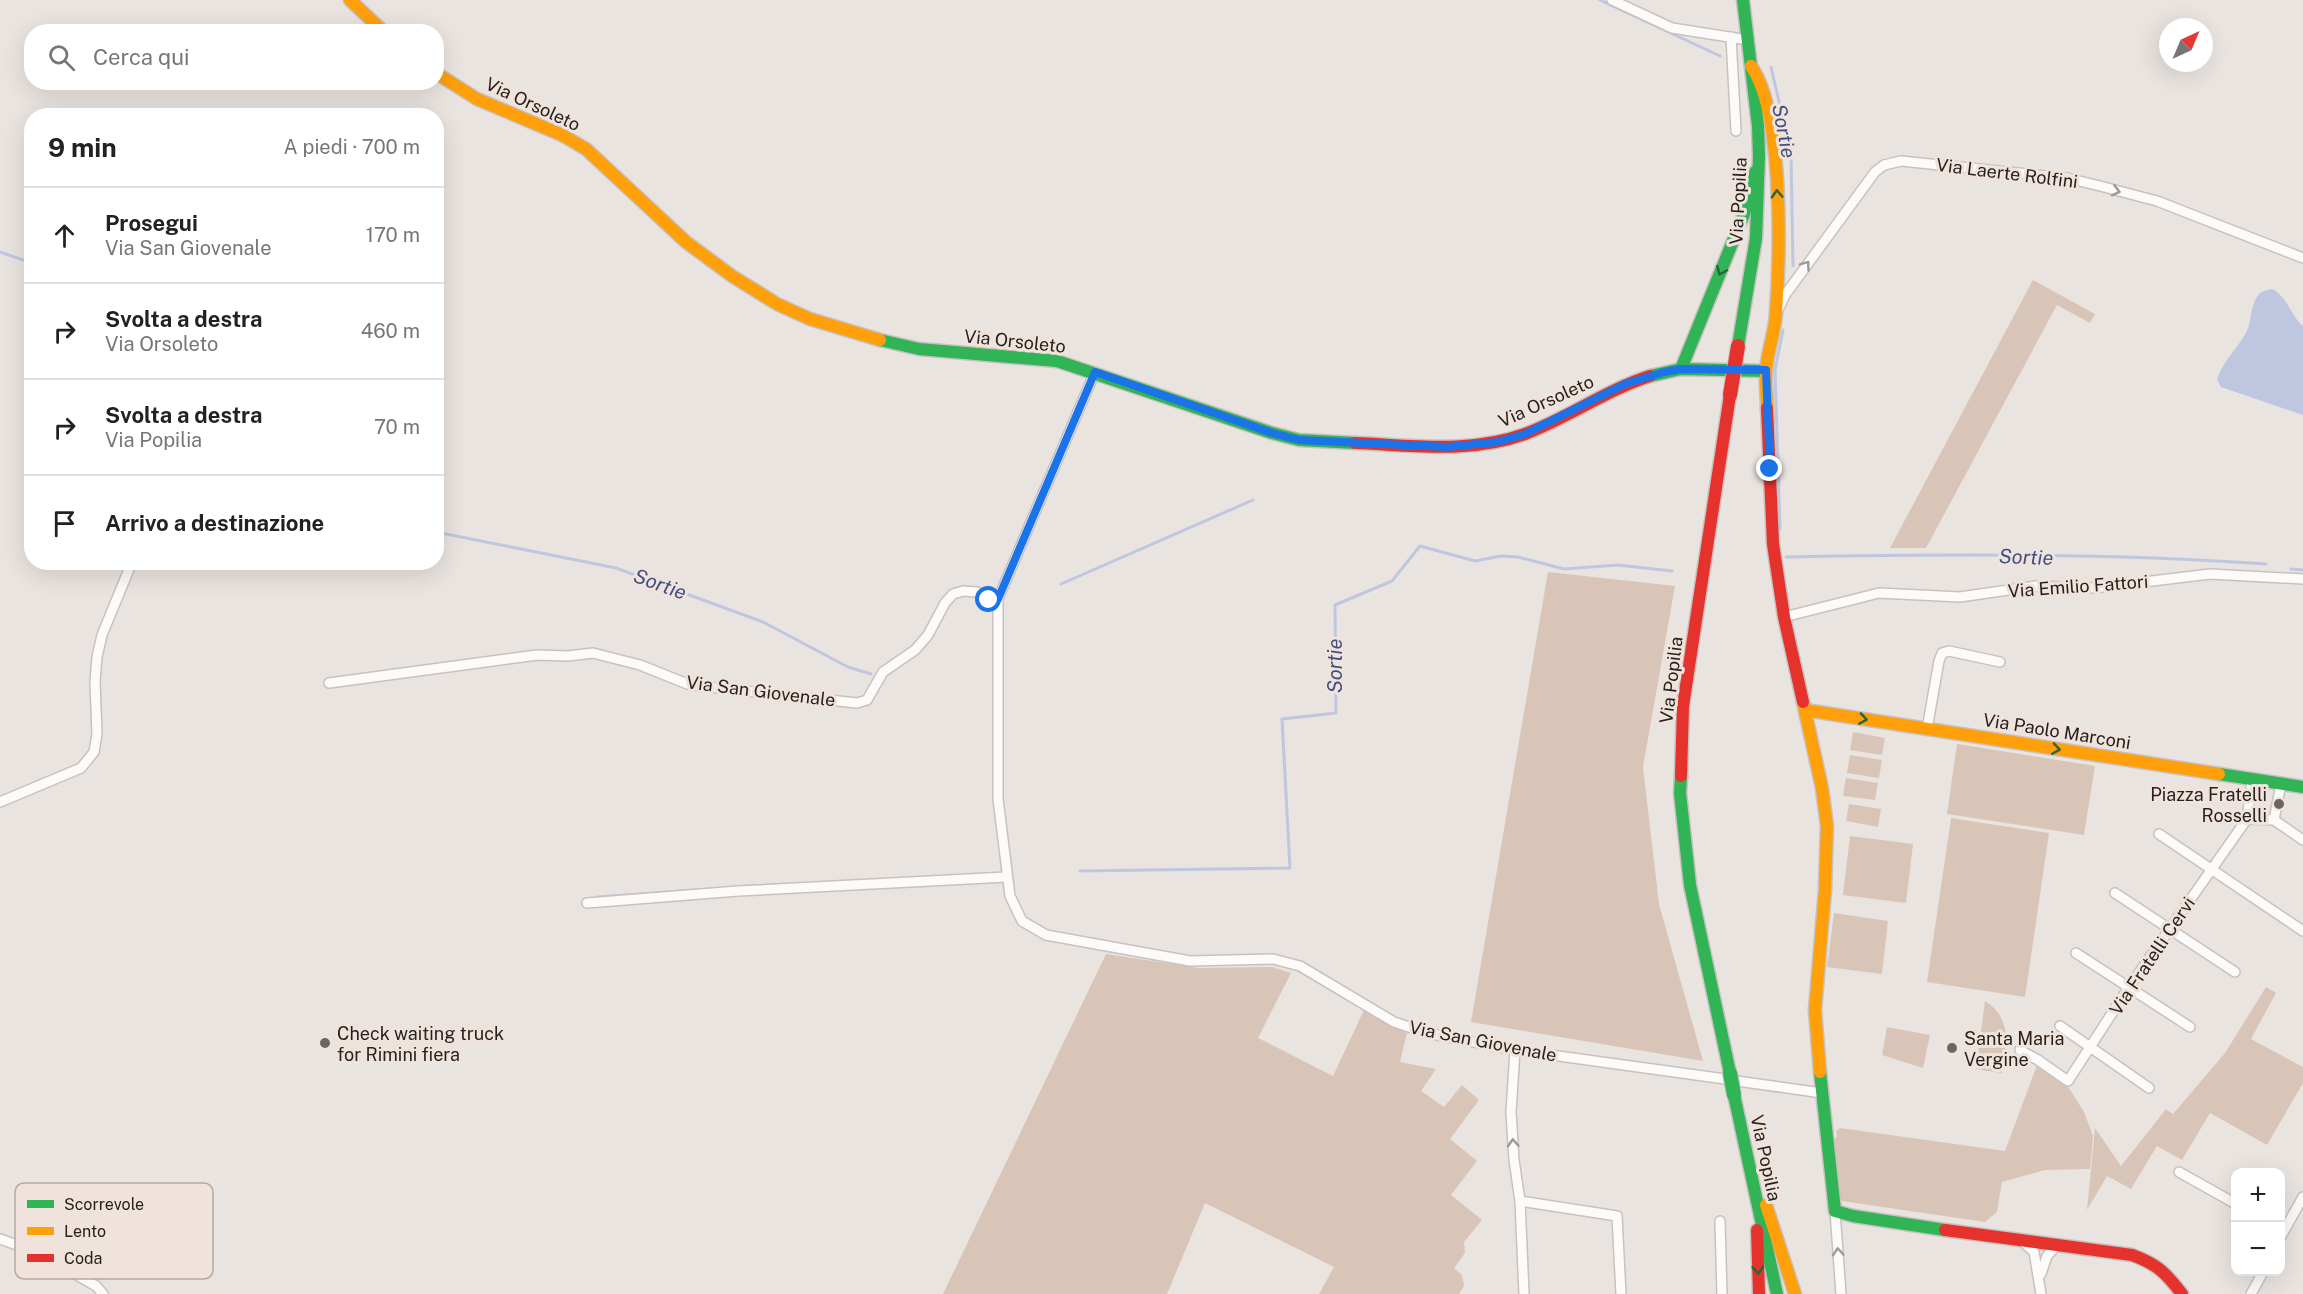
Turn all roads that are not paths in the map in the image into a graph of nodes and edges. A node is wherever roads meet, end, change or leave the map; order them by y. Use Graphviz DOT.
graph roads {
  1 [pos="1612,0"];
  2 [pos="1743,0"];
  3 [pos="353,1"];
  4 [pos="376,24"];
  5 [pos="1731,37"];
  6 [pos="1748,40"];
  7 [pos="1751,66"];
  8 [pos="444,78"];
  9 [pos="1736,131"];
  10 [pos="1759,156"];
  11 [pos="2303,258"];
  12 [pos="1776,315"];
  13 [pos="1681,369"];
  14 [pos="1766,370"];
  15 [pos="1095,372"];
  16 [pos="129,570"];
  17 [pos="2303,579"];
  18 [pos="998,599"];
  19 [pos="1784,617"];
  20 [pos="2000,662"];
  21 [pos="329,683"];
  22 [pos="1805,710"];
  23 [pos="1927,729"];
  24 [pos="2252,779"];
  25 [pos="2281,783"];
  26 [pos="2303,787"];
  27 [pos="0,802"];
  28 [pos="2247,819"];
  29 [pos="2274,820"];
  30 [pos="2159,834"];
  31 [pos="2303,840"];
  32 [pos="2211,869"];
  33 [pos="1006,877"];
  34 [pos="2115,893"];
  35 [pos="587,903"];
  36 [pos="2170,930"];
  37 [pos="2303,931"];
  38 [pos="2076,952"];
  39 [pos="2235,972"];
  40 [pos="2129,987"];
  41 [pos="2060,1026"];
  42 [pos="2190,1027"];
  43 [pos="2091,1047"];
  44 [pos="1515,1050"];
  45 [pos="2020,1050"];
  46 [pos="1731,1082"];
  47 [pos="2149,1088"];
  48 [pos="1822,1093"];
  49 [pos="1745,1147"];
  50 [pos="2179,1172"];
  51 [pos="2303,1197"];
  52 [pos="1520,1201"];
  53 [pos="2231,1202"];
  54 [pos="1758,1204"];
  55 [pos="1835,1211"];
  56 [pos="1720,1221"];
  57 [pos="2285,1228"];
  58 [pos="0,1239"];
  59 [pos="2020,1240"];
  60 [pos="15,1244"];
  61 [pos="2051,1245"];
  62 [pos="2037,1264"];
  63 [pos="2261,1276"];
  64 [pos="84,1279"];
  65 [pos="2039,1282"];
  66 [pos="103,1294"];
  67 [pos="1524,1294"];
  68 [pos="1621,1294"];
  69 [pos="1722,1294"];
  70 [pos="1759,1294"];
  71 [pos="1778,1294"];
  72 [pos="1795,1294"];
  73 [pos="1841,1294"];
  74 [pos="2041,1294"];
  75 [pos="2182,1294"];
  76 [pos="2251,1294"];
  1 -- 5 [label="street"];
  2 -- 6 [label="street, Via Popilia"];
  3 -- 4 [label="street"];
  5 -- 6 [label="street"];
  5 -- 9 [label="street, Via Popilia"];
  6 -- 7 [label="street, Via Popilia"];
  7 -- 10 [label="street, Via Popilia"];
  12 -- 7 [label="street, Via Popilia, one-way"];
  8 -- 15 [label="street, Via Orsoleto"];
  10 -- 13 [label="street, one-way"];
  10 -- 46 [label="street, Via Popilia, bridge"];
  12 -- 11 [label="street, Via Laerte Rolfini, one-way"];
  12 -- 14 [label="street, Via Popilia"];
  13 -- 14 [label="street, Via Orsoleto"];
  13 -- 15 [label="street, Via Orsoleto"];
  14 -- 19 [label="street, Via Popilia"];
  15 -- 18 [label="street, Via San Giovenale"];
  16 -- 27 [label="street"];
  17 -- 19 [label="street, Via Emilio Fattori"];
  18 -- 21 [label="street, Via San Giovenale"];
  18 -- 33 [label="street, Via San Giovenale"];
  19 -- 22 [label="street, Via Popilia"];
  20 -- 23 [label="street"];
  22 -- 23 [label="street, Via Paolo Marconi, one-way"];
  22 -- 48 [label="street, Via Popilia"];
  23 -- 24 [label="street, Via Paolo Marconi, one-way"];
  24 -- 25 [label="street, Via Paolo Marconi"];
  24 -- 28 [label="street, Via Fratelli Cervi"];
  25 -- 26 [label="street, Via Paolo Marconi"];
  25 -- 29 [label="street"];
  28 -- 29 [label="street"];
  28 -- 32 [label="street, Via Fratelli Cervi"];
  29 -- 31 [label="street"];
  30 -- 32 [label="street"];
  32 -- 36 [label="street, Via Fratelli Cervi"];
  32 -- 37 [label="street"];
  33 -- 35 [label="street"];
  33 -- 44 [label="street, Via San Giovenale"];
  34 -- 36 [label="street"];
  36 -- 39 [label="street"];
  36 -- 40 [label="street, Via Fratelli Cervi"];
  38 -- 40 [label="street"];
  40 -- 42 [label="street"];
  40 -- 43 [label="street, Via Fratelli Cervi"];
  41 -- 43 [label="street"];
  43 -- 45 [label="street, Via Fratelli Cervi"];
  43 -- 47 [label="street"];
  44 -- 46 [label="street, Via San Giovenale"];
  52 -- 44 [label="street, one-way"];
  46 -- 48 [label="street, Via San Giovenale"];
  46 -- 49 [label="street, Via Popilia"];
  48 -- 55 [label="street, Via Popilia"];
  49 -- 54 [label="street, Via Popilia"];
  49 -- 72 [label="street"];
  50 -- 53 [label="street"];
  51 -- 57 [label="street"];
  52 -- 67 [label="street"];
  52 -- 68 [label="street"];
  54 -- 70 [label="street, one-way"];
  54 -- 71 [label="street, Via Popilia"];
  55 -- 59 [label="street"];
  73 -- 55 [label="street, Via Popilia, one-way"];
  56 -- 69 [label="street"];
  58 -- 60 [label="street"];
  59 -- 61 [label="street"];
  59 -- 62 [label="street"];
  61 -- 62 [label="street"];
  61 -- 65 [label="street"];
  61 -- 75 [label="street"];
  62 -- 65 [label="street"];
  63 -- 76 [label="street"];
  64 -- 66 [label="street"];
  65 -- 74 [label="street"];
}
